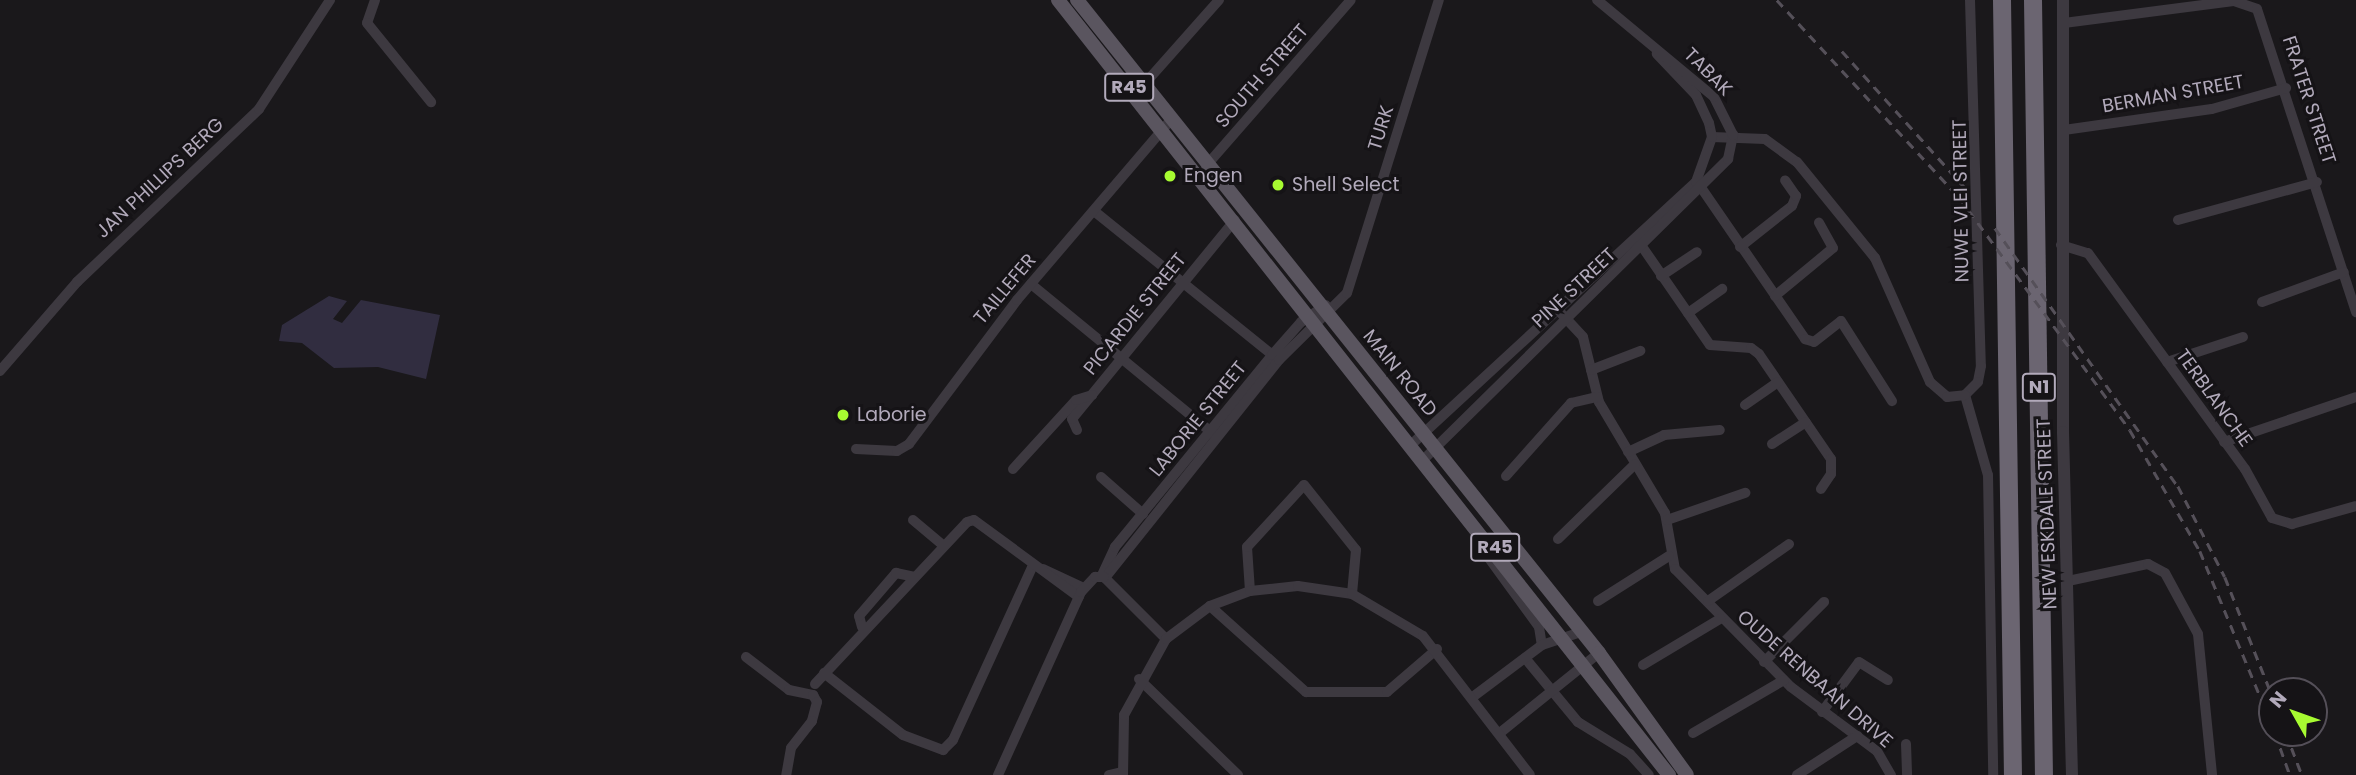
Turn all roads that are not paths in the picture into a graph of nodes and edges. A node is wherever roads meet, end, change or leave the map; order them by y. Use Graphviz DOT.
graph roads {
  1 [pos="330,0"];
  2 [pos="375,0"];
  3 [pos="1058,0"];
  4 [pos="1219,0"];
  5 [pos="1351,0"];
  6 [pos="1439,0"];
  7 [pos="1597,0"];
  8 [pos="1970,0"];
  9 [pos="2002,0"];
  10 [pos="2033,0"];
  11 [pos="2063,0"];
  12 [pos="1080,6"];
  13 [pos="2064,23"];
  14 [pos="1648,43"];
  15 [pos="2286,88"];
  16 [pos="1139,90"];
  17 [pos="431,102"];
  18 [pos="1167,124"];
  19 [pos="2064,130"];
  20 [pos="1733,135"];
  21 [pos="1712,137"];
  22 [pos="1203,170"];
  23 [pos="1785,180"];
  24 [pos="2317,182"];
  25 [pos="1700,186"];
  26 [pos="1094,211"];
  27 [pos="1235,220"];
  28 [pos="2178,220"];
  29 [pos="1819,223"];
  30 [pos="1640,244"];
  31 [pos="2061,245"];
  32 [pos="1740,247"];
  33 [pos="1697,252"];
  34 [pos="2344,272"];
  35 [pos="1661,276"];
  36 [pos="1184,283"];
  37 [pos="1031,284"];
  38 [pos="1722,289"];
  39 [pos="1775,296"];
  40 [pos="2262,302"];
  41 [pos="2356,309"];
  42 [pos="1323,312"];
  43 [pos="1688,313"];
  44 [pos="1564,314"];
  45 [pos="2243,337"];
  46 [pos="1640,351"];
  47 [pos="1275,357"];
  48 [pos="1122,359"];
  49 [pos="2167,362"];
  50 [pos="1591,370"];
  51 [pos="0,371"];
  52 [pos="1778,382"];
  53 [pos="1093,395"];
  54 [pos="1965,395"];
  55 [pos="1597,397"];
  56 [pos="2356,397"];
  57 [pos="1892,401"];
  58 [pos="1745,405"];
  59 [pos="1806,422"];
  60 [pos="1077,430"];
  61 [pos="1720,430"];
  62 [pos="1214,434"];
  63 [pos="1418,438"];
  64 [pos="2224,442"];
  65 [pos="1772,444"];
  66 [pos="856,449"];
  67 [pos="1628,452"];
  68 [pos="1430,453"];
  69 [pos="1635,464"];
  70 [pos="1013,469"];
  71 [pos="1506,476"];
  72 [pos="1101,477"];
  73 [pos="1446,485"];
  74 [pos="1821,489"];
  75 [pos="1745,493"];
  76 [pos="2356,506"];
  77 [pos="1148,513"];
  78 [pos="913,520"];
  79 [pos="1667,520"];
  80 [pos="1558,539"];
  81 [pos="1788,544"];
  82 [pos="944,546"];
  83 [pos="1669,556"];
  84 [pos="1033,565"];
  85 [pos="1103,576"];
  86 [pos="915,578"];
  87 [pos="2068,581"];
  88 [pos="1250,591"];
  89 [pos="1081,592"];
  90 [pos="1352,594"];
  91 [pos="1598,601"];
  92 [pos="1708,601"];
  93 [pos="1824,602"];
  94 [pos="1210,606"];
  95 [pos="1720,619"];
  96 [pos="862,627"];
  97 [pos="1574,635"];
  98 [pos="1166,639"];
  99 [pos="1542,645"];
  100 [pos="2011,645"];
  101 [pos="1437,649"];
  102 [pos="1599,653"];
  103 [pos="746,657"];
  104 [pos="1525,658"];
  105 [pos="1764,662"];
  106 [pos="1587,663"];
  107 [pos="1643,666"];
  108 [pos="824,673"];
  109 [pos="1139,679"];
  110 [pos="1784,680"];
  111 [pos="1888,680"];
  112 [pos="815,684"];
  113 [pos="1552,692"];
  114 [pos="1474,696"];
  115 [pos="1822,712"];
  116 [pos="1501,732"];
  117 [pos="1693,733"];
  118 [pos="1857,736"];
  119 [pos="1906,744"];
  120 [pos="1123,774"];
  121 [pos="786,775"];
  122 [pos="998,775"];
  123 [pos="1109,775"];
  124 [pos="1238,775"];
  125 [pos="1530,775"];
  126 [pos="1649,775"];
  127 [pos="1669,775"];
  128 [pos="1687,775"];
  129 [pos="1797,775"];
  130 [pos="1891,775"];
  131 [pos="1907,775"];
  132 [pos="1993,775"];
  133 [pos="2007,775"];
  134 [pos="2013,775"];
  135 [pos="2044,775"];
  136 [pos="2071,775"];
  137 [pos="2211,775"];
  1 -- 51 [label="street, JAN PHILLIPS BERG"];
  2 -- 17 [label="street"];
  3 -- 12 [label="main road, MAIN ROAD / R45"];
  4 -- 16 [label="street"];
  5 -- 22 [label="street, SOUTH STREET"];
  6 -- 42 [label="street, TURK"];
  7 -- 14 [label="street, TABAK"];
  8 -- 54 [label="street, NUWE VLEI STREET"];
  9 -- 100 [label="highway, N1"];
  10 -- 135 [label="highway, N1"];
  11 -- 13 [label="street, NEW ESKDALE STREET"];
  12 -- 16 [label="main road, MAIN ROAD / R45"];
  13 -- 15 [label="street, FRATER STREET"];
  13 -- 19 [label="street, NEW ESKDALE STREET"];
  14 -- 20 [label="street, TABAK"];
  14 -- 21 [label="street, TABAK"];
  15 -- 19 [label="street, BERMAN STREET"];
  15 -- 24 [label="street, FRATER STREET"];
  16 -- 18 [label="main road, MAIN ROAD / R45"];
  18 -- 22 [label="main road, MAIN ROAD / R45"];
  18 -- 26 [label="street, TAILLEFER"];
  19 -- 31 [label="street, NEW ESKDALE STREET"];
  20 -- 21 [label="street"];
  20 -- 25 [label="street, PINE STREET"];
  20 -- 54 [label="street"];
  21 -- 25 [label="street, PINE STREET"];
  22 -- 27 [label="main road, MAIN ROAD / R45"];
  22 -- 42 [label="main road, MAIN ROAD / R45"];
  23 -- 32 [label="street"];
  24 -- 28 [label="street"];
  24 -- 34 [label="street, FRATER STREET"];
  25 -- 30 [label="street, PINE STREET"];
  25 -- 32 [label="street"];
  26 -- 36 [label="street"];
  26 -- 37 [label="street, TAILLEFER"];
  27 -- 36 [label="street, PICARDIE STREET"];
  27 -- 42 [label="main road, MAIN ROAD / R45"];
  29 -- 39 [label="street"];
  30 -- 35 [label="street"];
  30 -- 44 [label="street, PINE STREET"];
  31 -- 49 [label="street, TERBLANCHE"];
  31 -- 87 [label="street, NEW ESKDALE STREET"];
  32 -- 39 [label="street"];
  33 -- 35 [label="street"];
  34 -- 40 [label="street"];
  34 -- 41 [label="street, FRATER STREET"];
  35 -- 43 [label="street"];
  36 -- 47 [label="street"];
  36 -- 48 [label="street, PICARDIE STREET"];
  37 -- 48 [label="street"];
  37 -- 66 [label="street, TAILLEFER"];
  38 -- 43 [label="street"];
  39 -- 57 [label="street"];
  42 -- 47 [label="street, LABORIE STREET"];
  42 -- 63 [label="main road, MAIN ROAD / R45"];
  43 -- 52 [label="street"];
  44 -- 50 [label="street"];
  44 -- 63 [label="street, PINE STREET"];
  44 -- 68 [label="street, PINE STREET"];
  45 -- 49 [label="street"];
  46 -- 50 [label="street"];
  47 -- 62 [label="street, LABORIE STREET"];
  48 -- 53 [label="street, PICARDIE STREET"];
  48 -- 62 [label="street"];
  49 -- 64 [label="street, TERBLANCHE"];
  50 -- 55 [label="street"];
  52 -- 58 [label="street"];
  52 -- 59 [label="street"];
  53 -- 60 [label="street, PICARDIE STREET"];
  53 -- 70 [label="street"];
  54 -- 132 [label="street"];
  55 -- 67 [label="street"];
  55 -- 71 [label="street"];
  56 -- 64 [label="street"];
  59 -- 65 [label="street"];
  59 -- 74 [label="street"];
  61 -- 67 [label="street"];
  62 -- 77 [label="street, LABORIE STREET"];
  63 -- 68 [label="main road, MAIN ROAD / R45"];
  64 -- 76 [label="street, TERBLANCHE"];
  67 -- 69 [label="street"];
  68 -- 73 [label="main road, MAIN ROAD / R45"];
  68 -- 97 [label="main road, MAIN ROAD / R45"];
  69 -- 79 [label="street"];
  69 -- 80 [label="street"];
  72 -- 77 [label="street"];
  73 -- 97 [label="main road, MAIN ROAD / R45"];
  73 -- 99 [label="street, MAIN ROAD"];
  75 -- 79 [label="street"];
  77 -- 85 [label="street, LABORIE STREET"];
  78 -- 82 [label="street"];
  79 -- 83 [label="street"];
  81 -- 92 [label="street"];
  82 -- 84 [label="street"];
  82 -- 86 [label="street"];
  83 -- 91 [label="street"];
  83 -- 92 [label="street, OUDE RENBAAN DRIVE"];
  84 -- 89 [label="street"];
  84 -- 108 [label="street"];
  85 -- 89 [label="street, LABORIE STREET"];
  85 -- 98 [label="street"];
  86 -- 96 [label="street"];
  86 -- 96 [label="street"];
  87 -- 136 [label="street, NEW ESKDALE STREET"];
  87 -- 137 [label="street"];
  88 -- 90 [label="street"];
  88 -- 90 [label="street"];
  88 -- 94 [label="street"];
  89 -- 122 [label="street, LABORIE STREET"];
  90 -- 101 [label="street"];
  92 -- 95 [label="street, OUDE RENBAAN DRIVE"];
  93 -- 105 [label="street"];
  94 -- 98 [label="street"];
  94 -- 101 [label="street"];
  95 -- 105 [label="street, OUDE RENBAAN DRIVE"];
  95 -- 107 [label="street"];
  96 -- 108 [label="street"];
  97 -- 99 [label="street"];
  97 -- 102 [label="main road, MAIN ROAD / R45"];
  97 -- 106 [label="main road, MAIN ROAD / R45"];
  98 -- 109 [label="street"];
  99 -- 104 [label="street"];
  100 -- 133 [label="highway"];
  100 -- 134 [label="highway, N1"];
  101 -- 114 [label="street"];
  102 -- 106 [label="street"];
  102 -- 128 [label="main road, MAIN ROAD / R45"];
  103 -- 121 [label="street"];
  104 -- 113 [label="street"];
  104 -- 114 [label="street"];
  105 -- 110 [label="street, OUDE RENBAAN DRIVE"];
  106 -- 113 [label="street"];
  106 -- 127 [label="main road, MAIN ROAD / R45"];
  108 -- 112 [label="street"];
  109 -- 120 [label="street"];
  109 -- 124 [label="street"];
  110 -- 115 [label="street, OUDE RENBAAN DRIVE"];
  110 -- 117 [label="street"];
  111 -- 115 [label="street"];
  113 -- 116 [label="street"];
  113 -- 126 [label="street"];
  114 -- 116 [label="street"];
  115 -- 118 [label="street, OUDE RENBAAN DRIVE"];
  116 -- 125 [label="street"];
  118 -- 129 [label="street"];
  118 -- 130 [label="street, OUDE RENBAAN DRIVE"];
  119 -- 131 [label="street"];
  120 -- 123 [label="street"];
}
